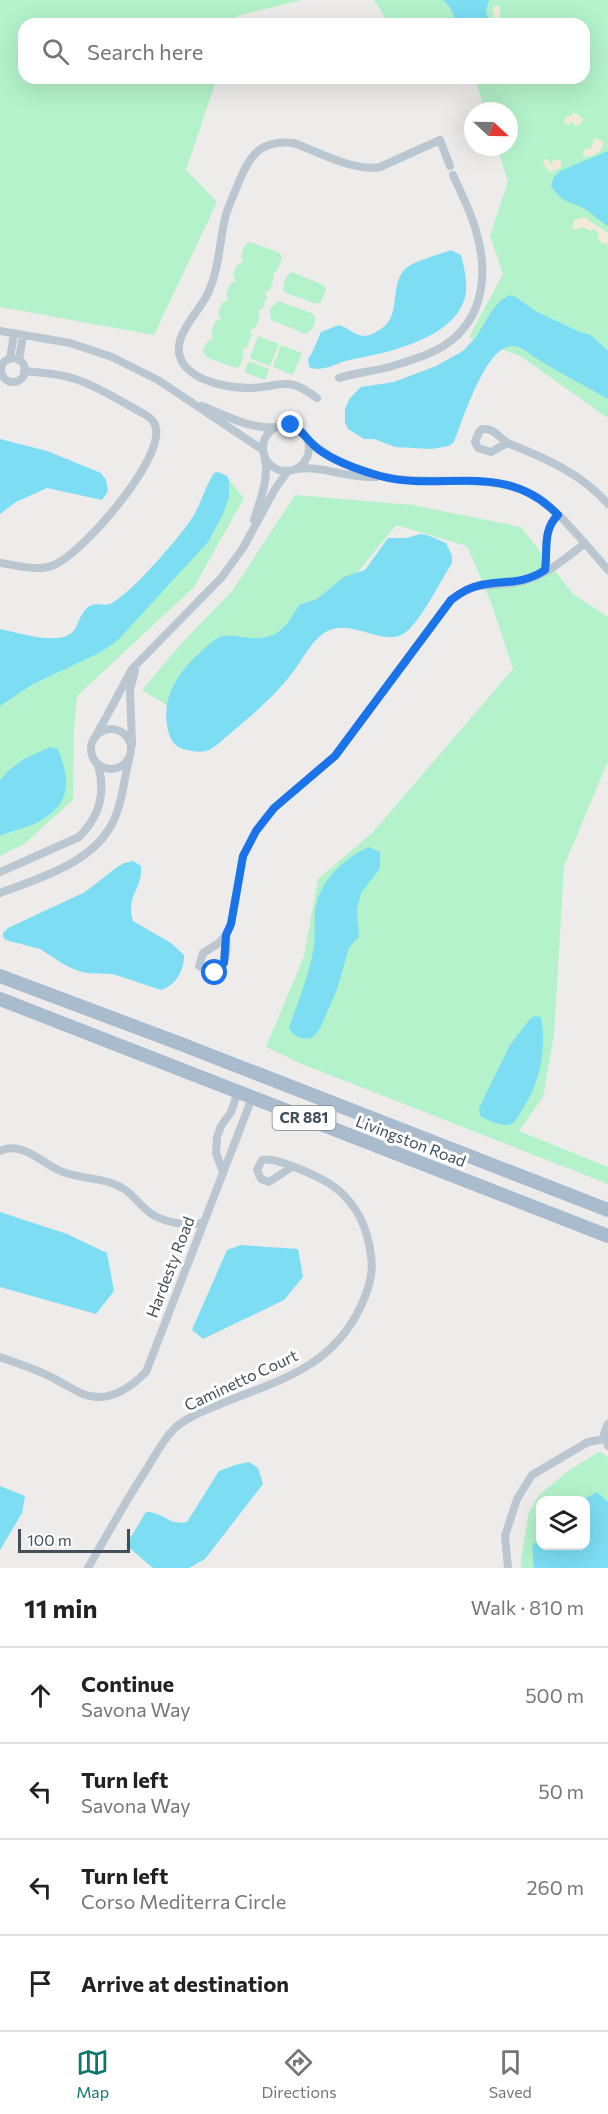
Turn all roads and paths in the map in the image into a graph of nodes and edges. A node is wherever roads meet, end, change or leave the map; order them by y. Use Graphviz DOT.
graph roads {
  1 [pos="450,166"];
  2 [pos="453,176"];
  3 [pos="0,331"];
  4 [pos="14,333"];
  5 [pos="23,334"];
  6 [pos="15,360"];
  7 [pos="1,368"];
  8 [pos="24,371"];
  9 [pos="339,378"];
  10 [pos="184,398"];
  11 [pos="317,398"];
  12 [pos="276,427"];
  13 [pos="307,439"];
  14 [pos="507,443"];
  15 [pos="263,454"];
  16 [pos="292,470"];
  17 [pos="382,476"];
  18 [pos="608,504"];
  19 [pos="558,515"];
  20 [pos="250,534"];
  21 [pos="584,544"];
  22 [pos="0,563"];
  23 [pos="545,570"];
  24 [pos="608,570"];
  25 [pos="138,662"];
  26 [pos="96,736"];
  27 [pos="132,748"];
  28 [pos="129,760"];
  29 [pos="98,765"];
  30 [pos="0,872"];
  31 [pos="0,893"];
  32 [pos="226,935"];
  33 [pos="0,976"];
  34 [pos="0,999"];
  35 [pos="238,1092"];
  36 [pos="252,1098"];
  37 [pos="0,1150"];
  38 [pos="292,1167"];
  39 [pos="223,1172"];
  40 [pos="608,1210"];
  41 [pos="204,1222"];
  42 [pos="608,1236"];
  43 [pos="0,1357"];
  44 [pos="608,1424"];
  45 [pos="606,1442"];
  46 [pos="88,1568"];
  47 [pos="508,1568"];
  1 -- 11 [label="street"];
  2 -- 9 [label="street"];
  3 -- 4 [label="street"];
  4 -- 5 [label="street"];
  4 -- 6 [label="street"];
  5 -- 6 [label="street"];
  5 -- 10 [label="street"];
  6 -- 7 [label="street"];
  6 -- 8 [label="street"];
  7 -- 8 [label="street"];
  8 -- 22 [label="street"];
  10 -- 12 [label="street"];
  10 -- 15 [label="street"];
  12 -- 13 [label="street"];
  12 -- 15 [label="street"];
  13 -- 16 [label="street"];
  13 -- 17 [label="street"];
  14 -- 18 [label="street"];
  15 -- 16 [label="street"];
  15 -- 20 [label="street"];
  16 -- 17 [label="street"];
  16 -- 20 [label="street"];
  17 -- 19 [label="street"];
  19 -- 21 [label="street"];
  19 -- 23 [label="street"];
  20 -- 25 [label="street"];
  21 -- 23 [label="street"];
  21 -- 24 [label="street"];
  23 -- 32 [label="street"];
  25 -- 26 [label="street"];
  25 -- 27 [label="street"];
  26 -- 27 [label="street"];
  26 -- 29 [label="street"];
  27 -- 28 [label="street"];
  28 -- 29 [label="street"];
  28 -- 31 [label="street"];
  29 -- 30 [label="street"];
  33 -- 40 [label="main road, Livingston Road / CR 881"];
  34 -- 35 [label="main road, Livingston Road / CR 881"];
  35 -- 36 [label="main road, Livingston Road / CR 881"];
  35 -- 39 [label="street"];
  36 -- 39 [label="street, Hardesty Road"];
  36 -- 42 [label="main road, Livingston Road / CR 881"];
  37 -- 41 [label="street"];
  38 -- 46 [label="street, Caminetto Court"];
  39 -- 41 [label="street, Hardesty Road"];
  41 -- 43 [label="street, Hardesty Road"];
  44 -- 45 [label="street"];
  45 -- 47 [label="street"];
}
